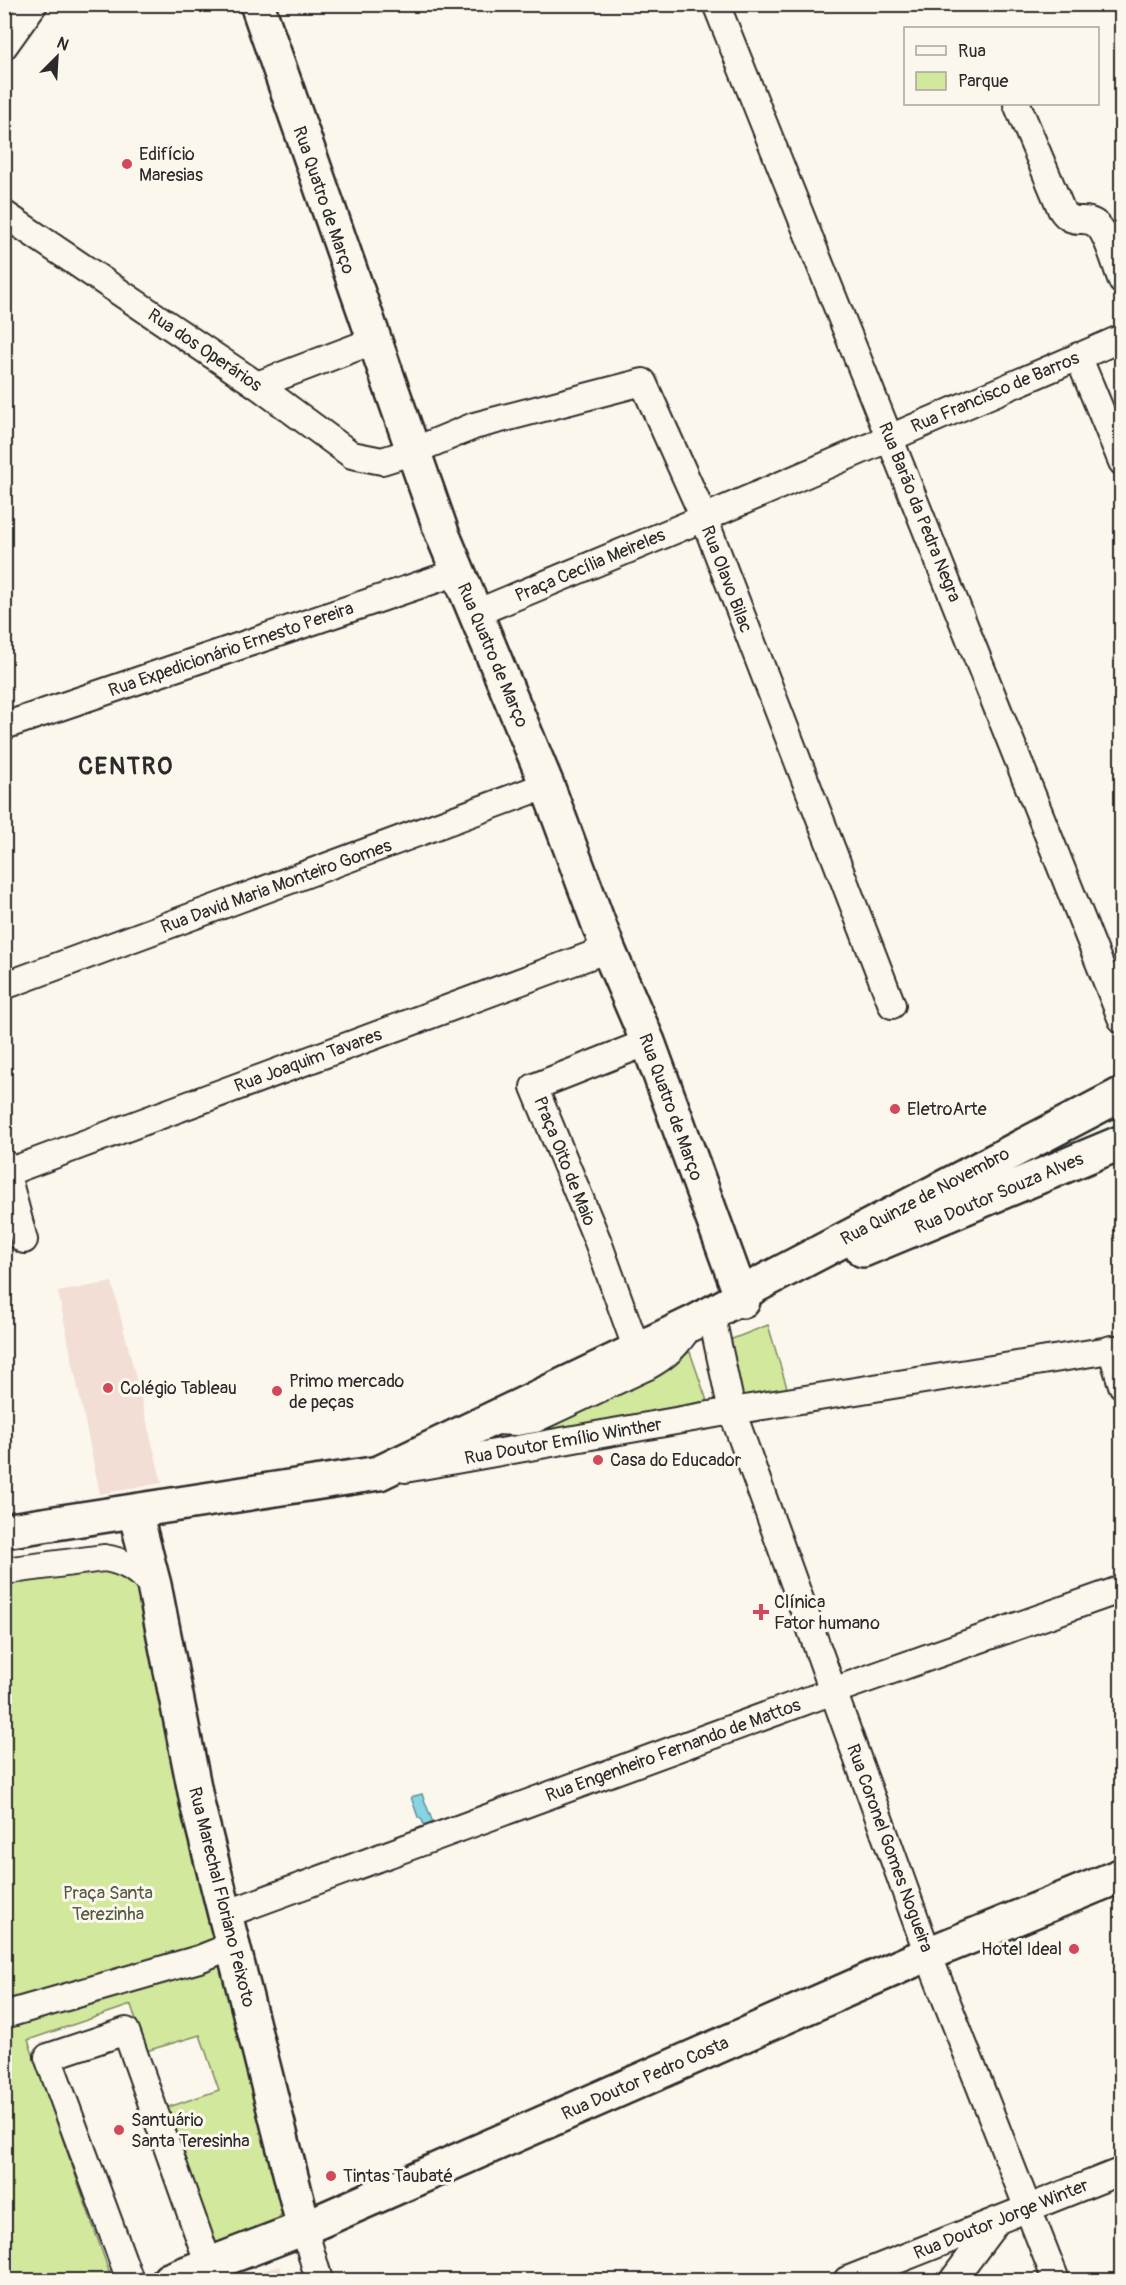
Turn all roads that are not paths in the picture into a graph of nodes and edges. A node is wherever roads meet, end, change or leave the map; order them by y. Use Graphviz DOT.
graph roads {
  1 [pos="34,4"];
  2 [pos="256,4"];
  3 [pos="716,4"];
  4 [pos="4,46"];
  5 [pos="1017,105"];
  6 [pos="4,214"];
  7 [pos="1122,281"];
  8 [pos="1122,339"];
  9 [pos="374,341"];
  10 [pos="1078,356"];
  11 [pos="257,385"];
  12 [pos="890,437"];
  13 [pos="411,452"];
  14 [pos="1122,462"];
  15 [pos="704,518"];
  16 [pos="458,572"];
  17 [pos="476,613"];
  18 [pos="4,726"];
  19 [pos="547,785"];
  20 [pos="609,949"];
  21 [pos="4,986"];
  22 [pos="892,1005"];
  23 [pos="1122,1020"];
  24 [pos="648,1042"];
  25 [pos="1119,1098"];
  26 [pos="1122,1142"];
  27 [pos="6,1167"];
  28 [pos="24,1240"];
  29 [pos="724,1306"];
  30 [pos="1116,1348"];
  31 [pos="637,1350"];
  32 [pos="1122,1385"];
  33 [pos="732,1411"];
  34 [pos="490,1420"];
  35 [pos="379,1473"];
  36 [pos="135,1512"];
  37 [pos="4,1531"];
  38 [pos="4,1571"];
  39 [pos="154,1585"];
  40 [pos="1122,1589"];
  41 [pos="833,1691"];
  42 [pos="1122,1875"];
  43 [pos="226,1914"];
  44 [pos="234,1946"];
  45 [pos="928,1954"];
  46 [pos="4,2015"];
  47 [pos="1122,2171"];
  48 [pos="1029,2208"];
  49 [pos="998,2221"];
  50 [pos="304,2228"];
  51 [pos="209,2265"];
  52 [pos="130,2280"];
  53 [pos="169,2280"];
  54 [pos="320,2280"];
  55 [pos="847,2280"];
  56 [pos="953,2280"];
  57 [pos="1056,2280"];
  1 -- 4 [label="street"];
  2 -- 9 [label="main road, Rua Quatro de Março"];
  3 -- 12 [label="street, Rua Barão da Pedra Negra"];
  5 -- 7 [label="street"];
  6 -- 11 [label="street, Rua dos Operários"];
  8 -- 10 [label="street, Rua Francisco de Barros"];
  9 -- 11 [label="street"];
  9 -- 13 [label="main road, Rua Quatro de Março"];
  10 -- 12 [label="street, Rua Francisco de Barros"];
  10 -- 14 [label="street"];
  11 -- 13 [label="street, Rua dos Operários"];
  12 -- 15 [label="street, Rua Francisco de Barros"];
  12 -- 23 [label="street, Rua Barão da Pedra Negra"];
  13 -- 15 [label="street, Rua Olavo Bilac"];
  13 -- 16 [label="main road, Rua Quatro de Março"];
  15 -- 17 [label="street, Praça Cecília Meireles"];
  15 -- 22 [label="street, Rua Olavo Bilac"];
  16 -- 17 [label="main road, Rua Quatro de Março"];
  16 -- 18 [label="street, Rua Expedicionário Ernesto Pereira"];
  17 -- 19 [label="main road, Rua Quatro de Março"];
  19 -- 20 [label="main road, Rua Quatro de Março"];
  19 -- 21 [label="street, Rua David Maria Monteiro Gomes"];
  20 -- 24 [label="main road, Rua Quatro de Março"];
  20 -- 27 [label="street, Rua Joaquim Tavares"];
  24 -- 29 [label="main road, Rua Quatro de Março"];
  24 -- 31 [label="street, Praça Oito de Maio"];
  25 -- 29 [label="main road, Rua Quinze de Novembro"];
  26 -- 29 [label="main road, Rua Doutor Souza Alves"];
  27 -- 28 [label="street"];
  29 -- 31 [label="main road, Rua Quinze de Novembro"];
  29 -- 33 [label="street, Rua Quatro de Março"];
  29 -- 34 [label="street"];
  30 -- 32 [label="street"];
  30 -- 33 [label="street, Rua Doutor Emílio Winther"];
  31 -- 34 [label="main road, Rua Quinze de Novembro"];
  33 -- 35 [label="street, Rua Doutor Emílio Winther"];
  33 -- 41 [label="street, Rua Coronel Gomes Nogueira"];
  34 -- 35 [label="main road, Rua Quinze de Novembro"];
  35 -- 36 [label="main road, Rua Doutor Emílio Winther"];
  36 -- 37 [label="main road, Rua Doutor Emílio Winther"];
  36 -- 39 [label="main road, Rua Marechal Floriano Peixoto"];
  38 -- 39 [label="street"];
  39 -- 43 [label="main road, Rua Marechal Floriano Peixoto"];
  40 -- 41 [label="street, Rua Engenheiro Fernando de Mattos"];
  41 -- 43 [label="street, Rua Engenheiro Fernando de Mattos"];
  41 -- 45 [label="street, Rua Coronel Gomes Nogueira"];
  42 -- 45 [label="main road, Rua Doutor Pedro Costa"];
  43 -- 44 [label="main road, Rua Marechal Floriano Peixoto"];
  44 -- 46 [label="street"];
  44 -- 50 [label="main road, Rua Marechal Floriano Peixoto"];
  45 -- 48 [label="street, Rua Coronel Gomes Nogueira"];
  45 -- 50 [label="main road, Rua Doutor Pedro Costa"];
  47 -- 48 [label="street, Rua Doutor Jorge Winter"];
  48 -- 49 [label="street, Rua Doutor Jorge Winter"];
  48 -- 57 [label="street, Rua Coronel Gomes Nogueira"];
  49 -- 55 [label="street, Rua Doutor Jorge Winter"];
  49 -- 56 [label="street"];
  50 -- 51 [label="main road, Rua Doutor Pedro Costa"];
  50 -- 54 [label="street, Rua Marechal Floriano Peixoto"];
  51 -- 52 [label="street"];
  51 -- 53 [label="main road, Rua Doutor Pedro Costa"];
}
